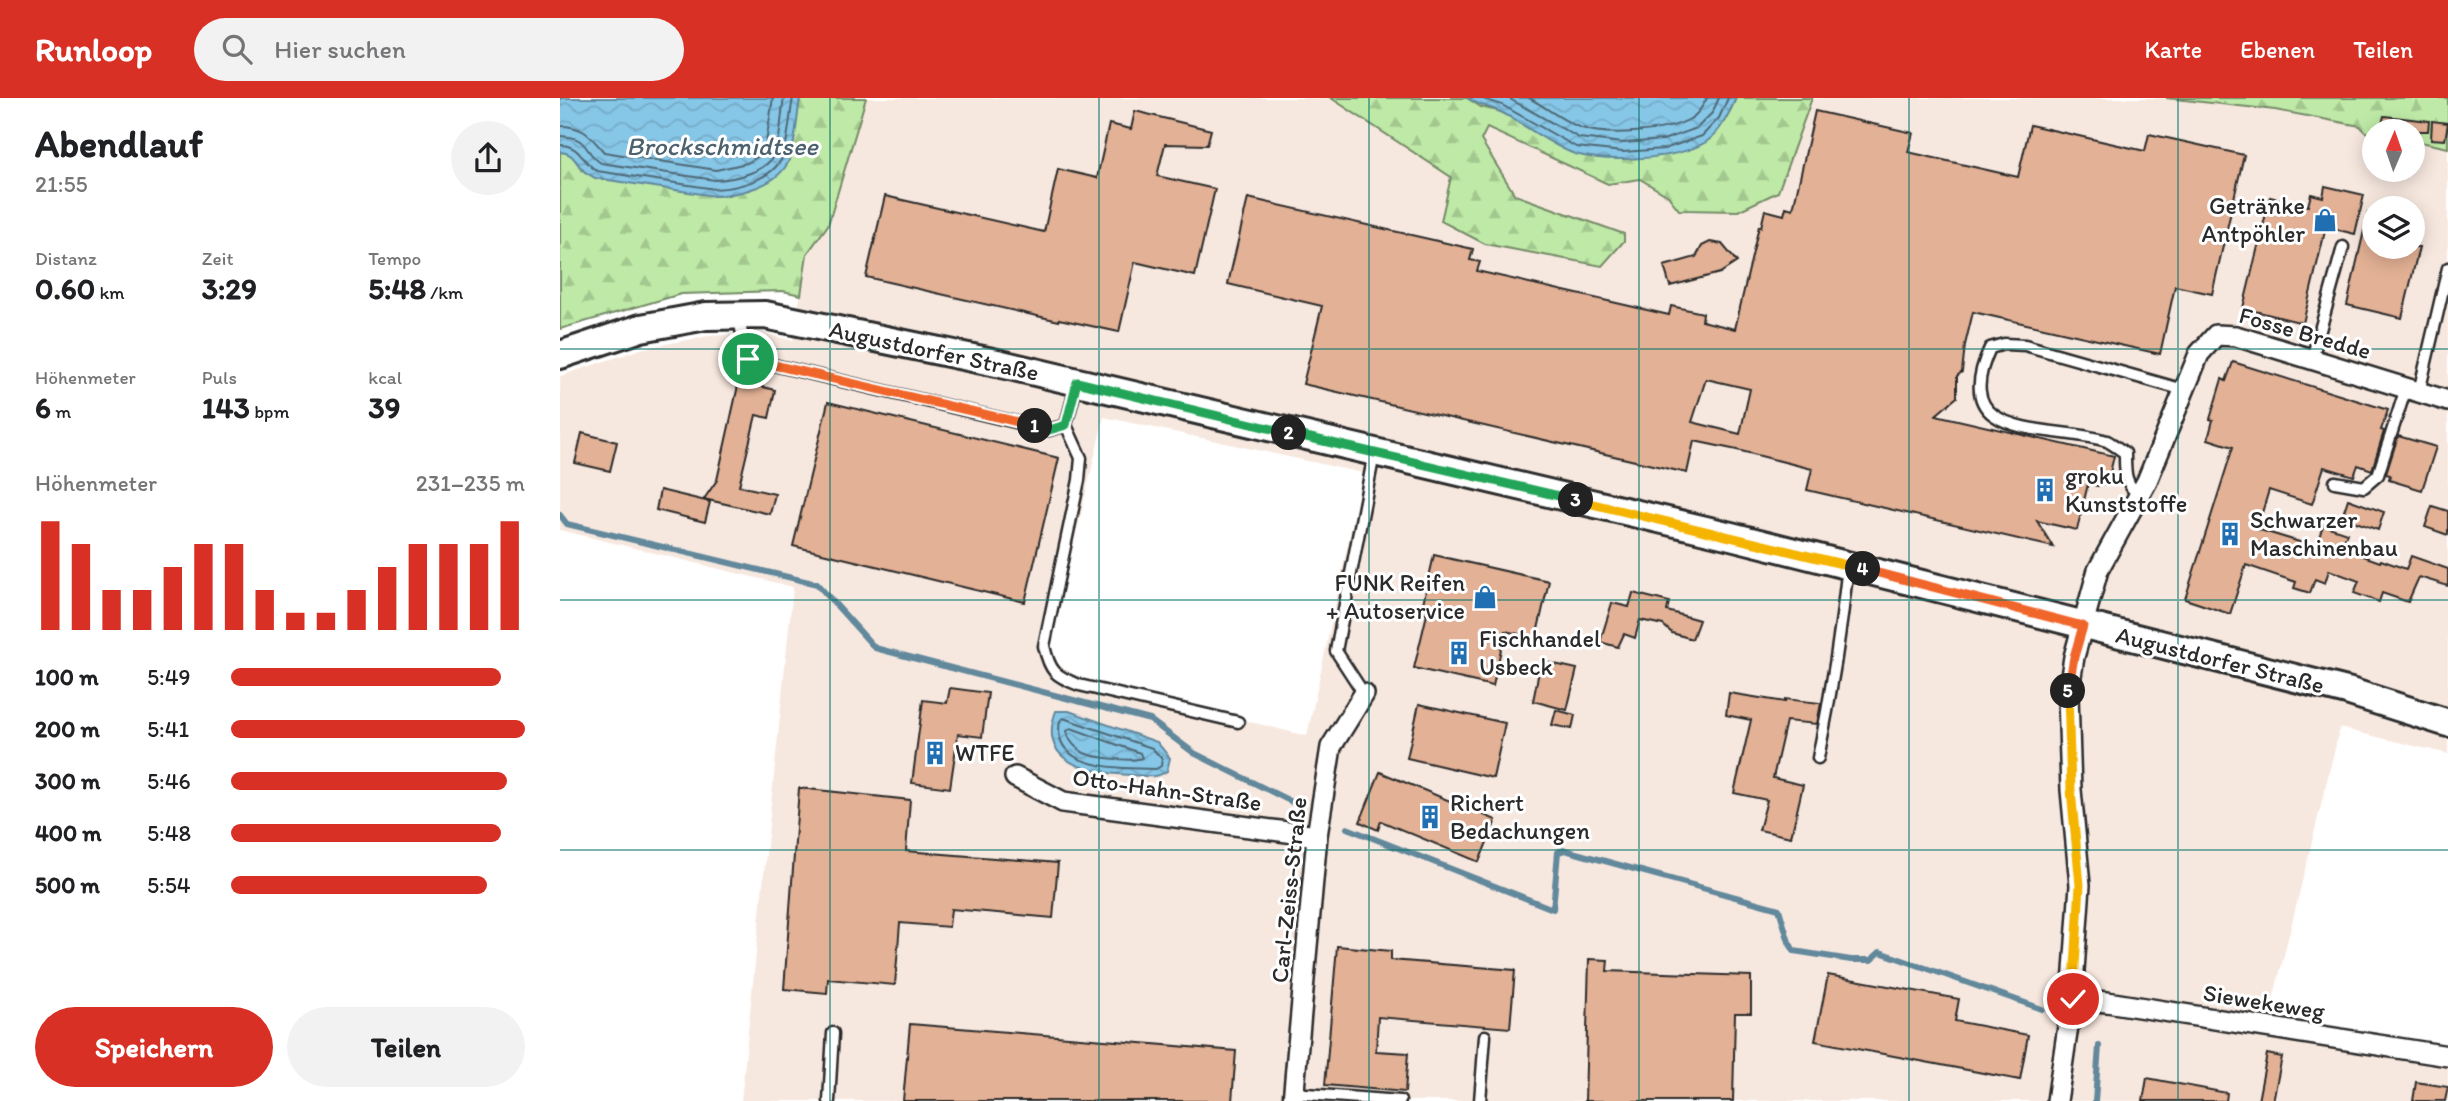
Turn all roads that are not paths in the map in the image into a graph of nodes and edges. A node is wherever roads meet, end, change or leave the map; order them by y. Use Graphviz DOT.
graph roads {
  1 [pos="2343,247"];
  2 [pos="2448,268"];
  3 [pos="738,315"];
  4 [pos="560,355"];
  5 [pos="2312,359"];
  6 [pos="1077,382"];
  7 [pos="2184,390"];
  8 [pos="2412,390"];
  9 [pos="2448,401"];
  10 [pos="1066,425"];
  11 [pos="1374,454"];
  12 [pos="2335,482"];
  13 [pos="2140,495"];
  14 [pos="1848,565"];
  15 [pos="2083,626"];
  16 [pos="1364,694"];
  17 [pos="1238,722"];
  18 [pos="2448,723"];
  19 [pos="1818,758"];
  20 [pos="1015,777"];
  21 [pos="1317,836"];
  22 [pos="2073,999"];
  23 [pos="834,1033"];
  24 [pos="1485,1036"];
  25 [pos="2448,1056"];
  26 [pos="1293,1097"];
  27 [pos="829,1101"];
  28 [pos="1400,1101"];
  29 [pos="1480,1101"];
  30 [pos="2057,1101"];
  1 -- 5 [label="lane"];
  2 -- 8 [label="lane"];
  3 -- 4 [label="main road, Augustdorfer Straße"];
  3 -- 6 [label="main road, Augustdorfer Straße"];
  3 -- 10 [label="lane"];
  5 -- 7 [label="street, Fosse Bredde"];
  5 -- 8 [label="street, Fosse Bredde"];
  6 -- 10 [label="lane"];
  6 -- 11 [label="main road, Augustdorfer Straße"];
  7 -- 13 [label="street, Fosse Bredde"];
  7 -- 13 [label="lane"];
  8 -- 9 [label="street, Fosse Bredde"];
  8 -- 12 [label="lane"];
  10 -- 17 [label="lane"];
  11 -- 14 [label="main road, Augustdorfer Straße"];
  11 -- 16 [label="lane"];
  13 -- 15 [label="street, Fosse Bredde"];
  14 -- 15 [label="main road, Augustdorfer Straße"];
  14 -- 19 [label="lane"];
  15 -- 18 [label="main road, Augustdorfer Straße"];
  15 -- 22 [label="street, Fosse Bredde"];
  16 -- 21 [label="street, Carl-Zeiss-Straße"];
  20 -- 21 [label="street, Otto-Hahn-Straße"];
  21 -- 26 [label="street, Carl-Zeiss-Straße"];
  22 -- 25 [label="street, Siewekeweg"];
  22 -- 30 [label="street, Fosse Bredde"];
  23 -- 27 [label="lane"];
  24 -- 29 [label="lane"];
  26 -- 28 [label="lane"];
}
